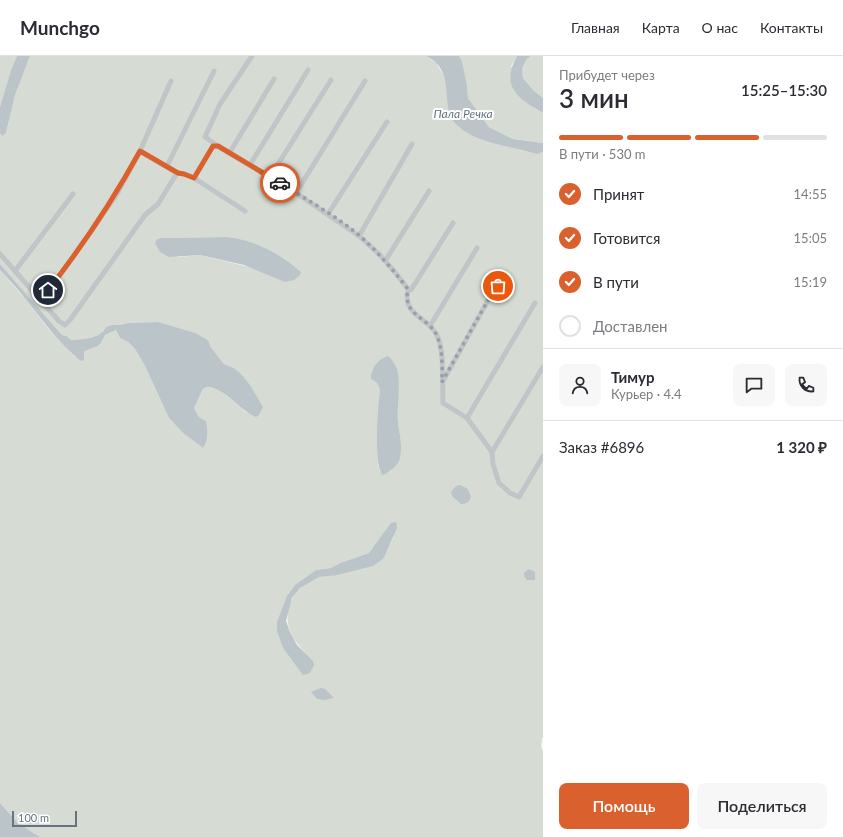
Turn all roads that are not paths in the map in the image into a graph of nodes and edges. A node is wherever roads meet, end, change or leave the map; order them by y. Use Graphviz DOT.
graph roads {
  1 [pos="252,56"];
  2 [pos="308,70"];
  3 [pos="214,71"];
  4 [pos="274,79"];
  5 [pos="331,80"];
  6 [pos="171,81"];
  7 [pos="365,81"];
  8 [pos="387,122"];
  9 [pos="412,144"];
  10 [pos="218,146"];
  11 [pos="140,151"];
  12 [pos="230,152"];
  13 [pos="250,165"];
  14 [pos="166,166"];
  15 [pos="178,173"];
  16 [pos="270,177"];
  17 [pos="194,178"];
  18 [pos="429,191"];
  19 [pos="296,193"];
  20 [pos="72,194"];
  21 [pos="244,211"];
  22 [pos="328,214"];
  23 [pos="453,223"];
  24 [pos="359,236"];
  25 [pos="477,248"];
  26 [pos="0,254"];
  27 [pos="385,261"];
  28 [pos="15,270"];
  29 [pos="505,278"];
  30 [pos="408,289"];
  31 [pos="41,300"];
  32 [pos="535,303"];
  33 [pos="430,326"];
  34 [pos="543,367"];
  35 [pos="442,382"];
  36 [pos="467,418"];
  37 [pos="492,452"];
  38 [pos="543,456"];
  1 -- 10 [label="street"];
  2 -- 13 [label="street"];
  3 -- 14 [label="street"];
  4 -- 12 [label="street"];
  5 -- 16 [label="street"];
  6 -- 11 [label="street"];
  7 -- 19 [label="street"];
  8 -- 22 [label="street"];
  9 -- 24 [label="street"];
  10 -- 12 [label="street"];
  10 -- 17 [label="street"];
  11 -- 14 [label="street"];
  11 -- 31 [label="street"];
  12 -- 13 [label="street"];
  13 -- 16 [label="street"];
  14 -- 15 [label="street"];
  15 -- 17 [label="street"];
  15 -- 31 [label="street"];
  16 -- 19 [label="street"];
  17 -- 21 [label="street"];
  18 -- 27 [label="street"];
  19 -- 22 [label="street"];
  20 -- 28 [label="street"];
  22 -- 24 [label="street"];
  23 -- 30 [label="street"];
  24 -- 27 [label="street"];
  25 -- 33 [label="street"];
  26 -- 28 [label="street"];
  27 -- 30 [label="street"];
  28 -- 31 [label="street"];
  29 -- 35 [label="street"];
  30 -- 33 [label="street"];
  32 -- 36 [label="street"];
  33 -- 35 [label="street"];
  34 -- 37 [label="street"];
  35 -- 36 [label="street"];
  36 -- 37 [label="street"];
  37 -- 38 [label="street"];
}
